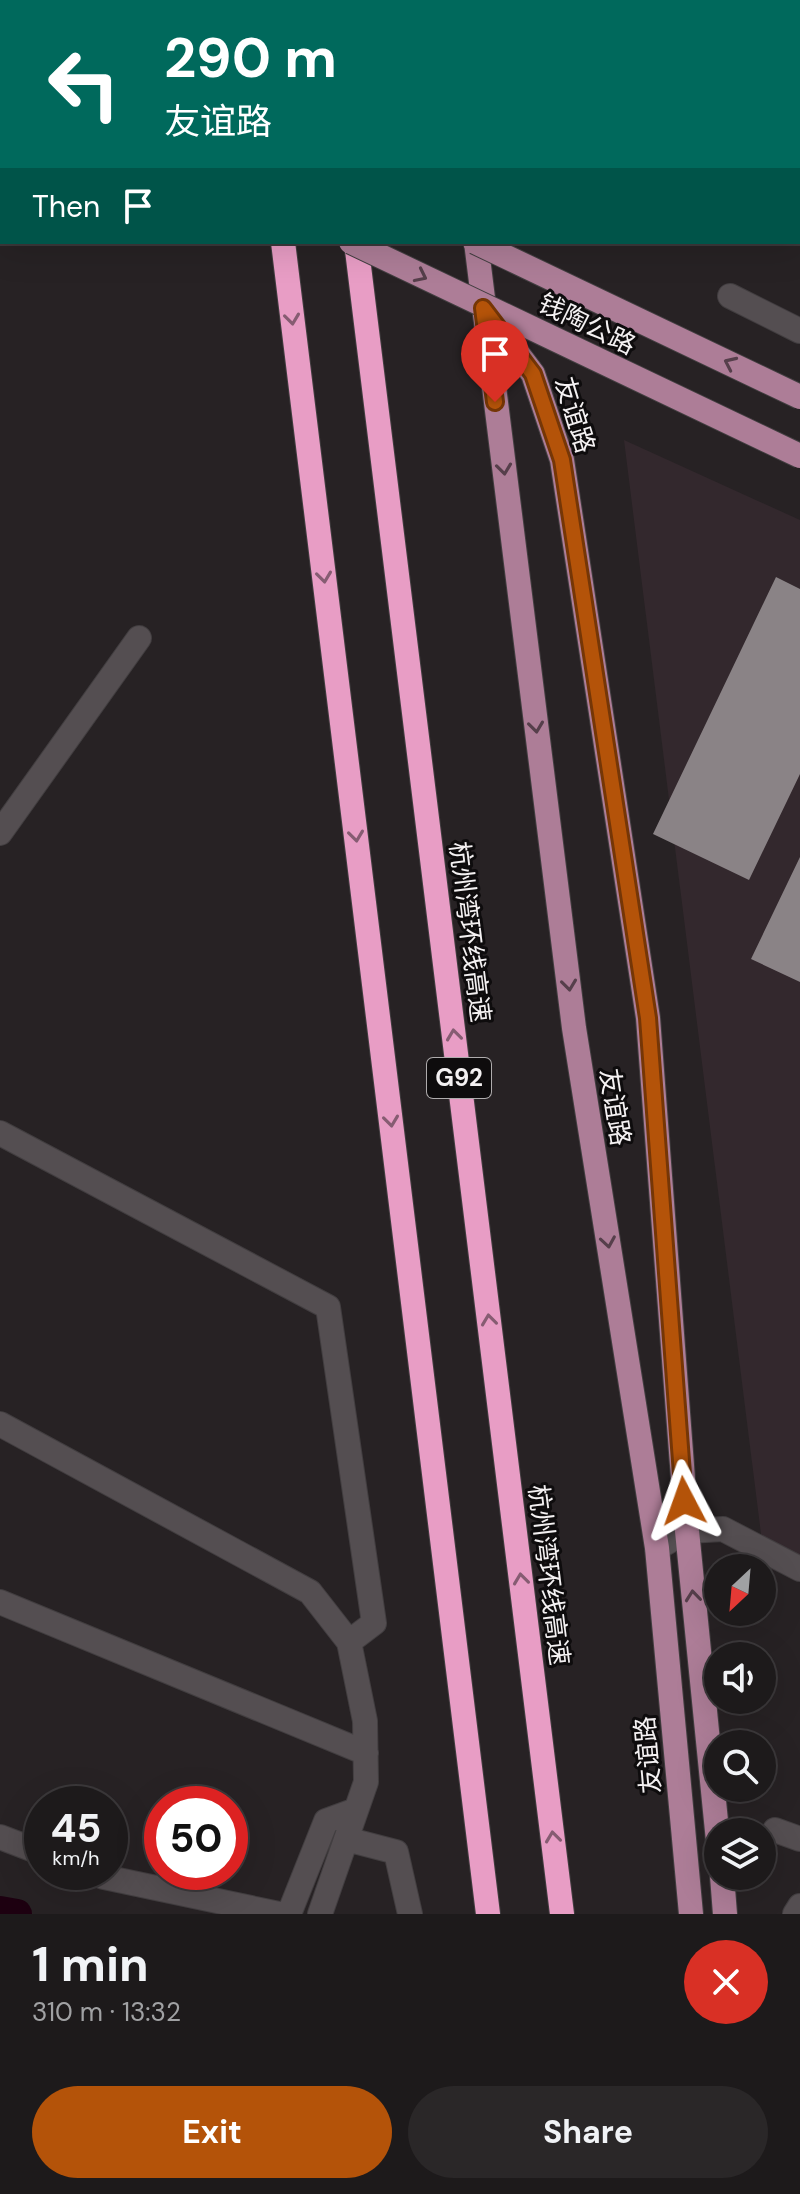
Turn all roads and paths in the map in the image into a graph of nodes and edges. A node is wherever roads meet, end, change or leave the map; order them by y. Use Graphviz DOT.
graph roads {
  1 [pos="283,244"];
  2 [pos="354,244"];
  3 [pos="358,244"];
  4 [pos="475,244"];
  5 [pos="479,244"];
  6 [pos="730,296"];
  7 [pos="483,308"];
  8 [pos="800,331"];
  9 [pos="800,397"];
  10 [pos="800,455"];
  11 [pos="139,638"];
  12 [pos="0,833"];
  13 [pos="0,1133"];
  14 [pos="0,1424"];
  15 [pos="687,1531"];
  16 [pos="657,1548"];
  17 [pos="800,1569"];
  18 [pos="0,1602"];
  19 [pos="349,1642"];
  20 [pos="366,1753"];
  21 [pos="356,1810"];
  22 [pos="716,1818"];
  23 [pos="776,1830"];
  24 [pos="0,1837"];
  25 [pos="346,1839"];
  26 [pos="800,1839"];
  27 [pos="24,1846"];
  28 [pos="128,1882"];
  29 [pos="723,1890"];
  30 [pos="800,1906"];
  31 [pos="279,1914"];
  32 [pos="289,1914"];
  33 [pos="320,1914"];
  34 [pos="410,1914"];
  35 [pos="488,1914"];
  36 [pos="562,1914"];
  37 [pos="691,1914"];
  38 [pos="725,1914"];
  39 [pos="795,1914"];
  1 -- 35 [label="highway, G92, one-way"];
  36 -- 2 [label="highway, 杭州湾环线高速 / G92, one-way"];
  3 -- 10 [label="main road, 钱陶公路, one-way, bridge"];
  4 -- 7 [label="main road, 友谊路"];
  9 -- 5 [label="main road, 钱陶公路, one-way, bridge"];
  6 -- 8 [label="street"];
  7 -- 10 [label="street"];
  7 -- 15 [label="main road, 友谊路"];
  7 -- 16 [label="main road, 友谊路, one-way"];
  11 -- 12 [label="street"];
  13 -- 19 [label="street"];
  14 -- 19 [label="street"];
  15 -- 16 [label="street"];
  15 -- 17 [label="street"];
  22 -- 15 [label="main road, 友谊路, one-way"];
  16 -- 37 [label="main road, 友谊路"];
  18 -- 20 [label="street"];
  19 -- 20 [label="street"];
  20 -- 21 [label="street"];
  21 -- 25 [label="street"];
  21 -- 32 [label="street"];
  23 -- 26 [label="street"];
  24 -- 27 [label="street"];
  25 -- 33 [label="street"];
  25 -- 34 [label="street"];
  28 -- 31 [label="street"];
  29 -- 38 [label="main road"];
  30 -- 39 [label="street"];
}
